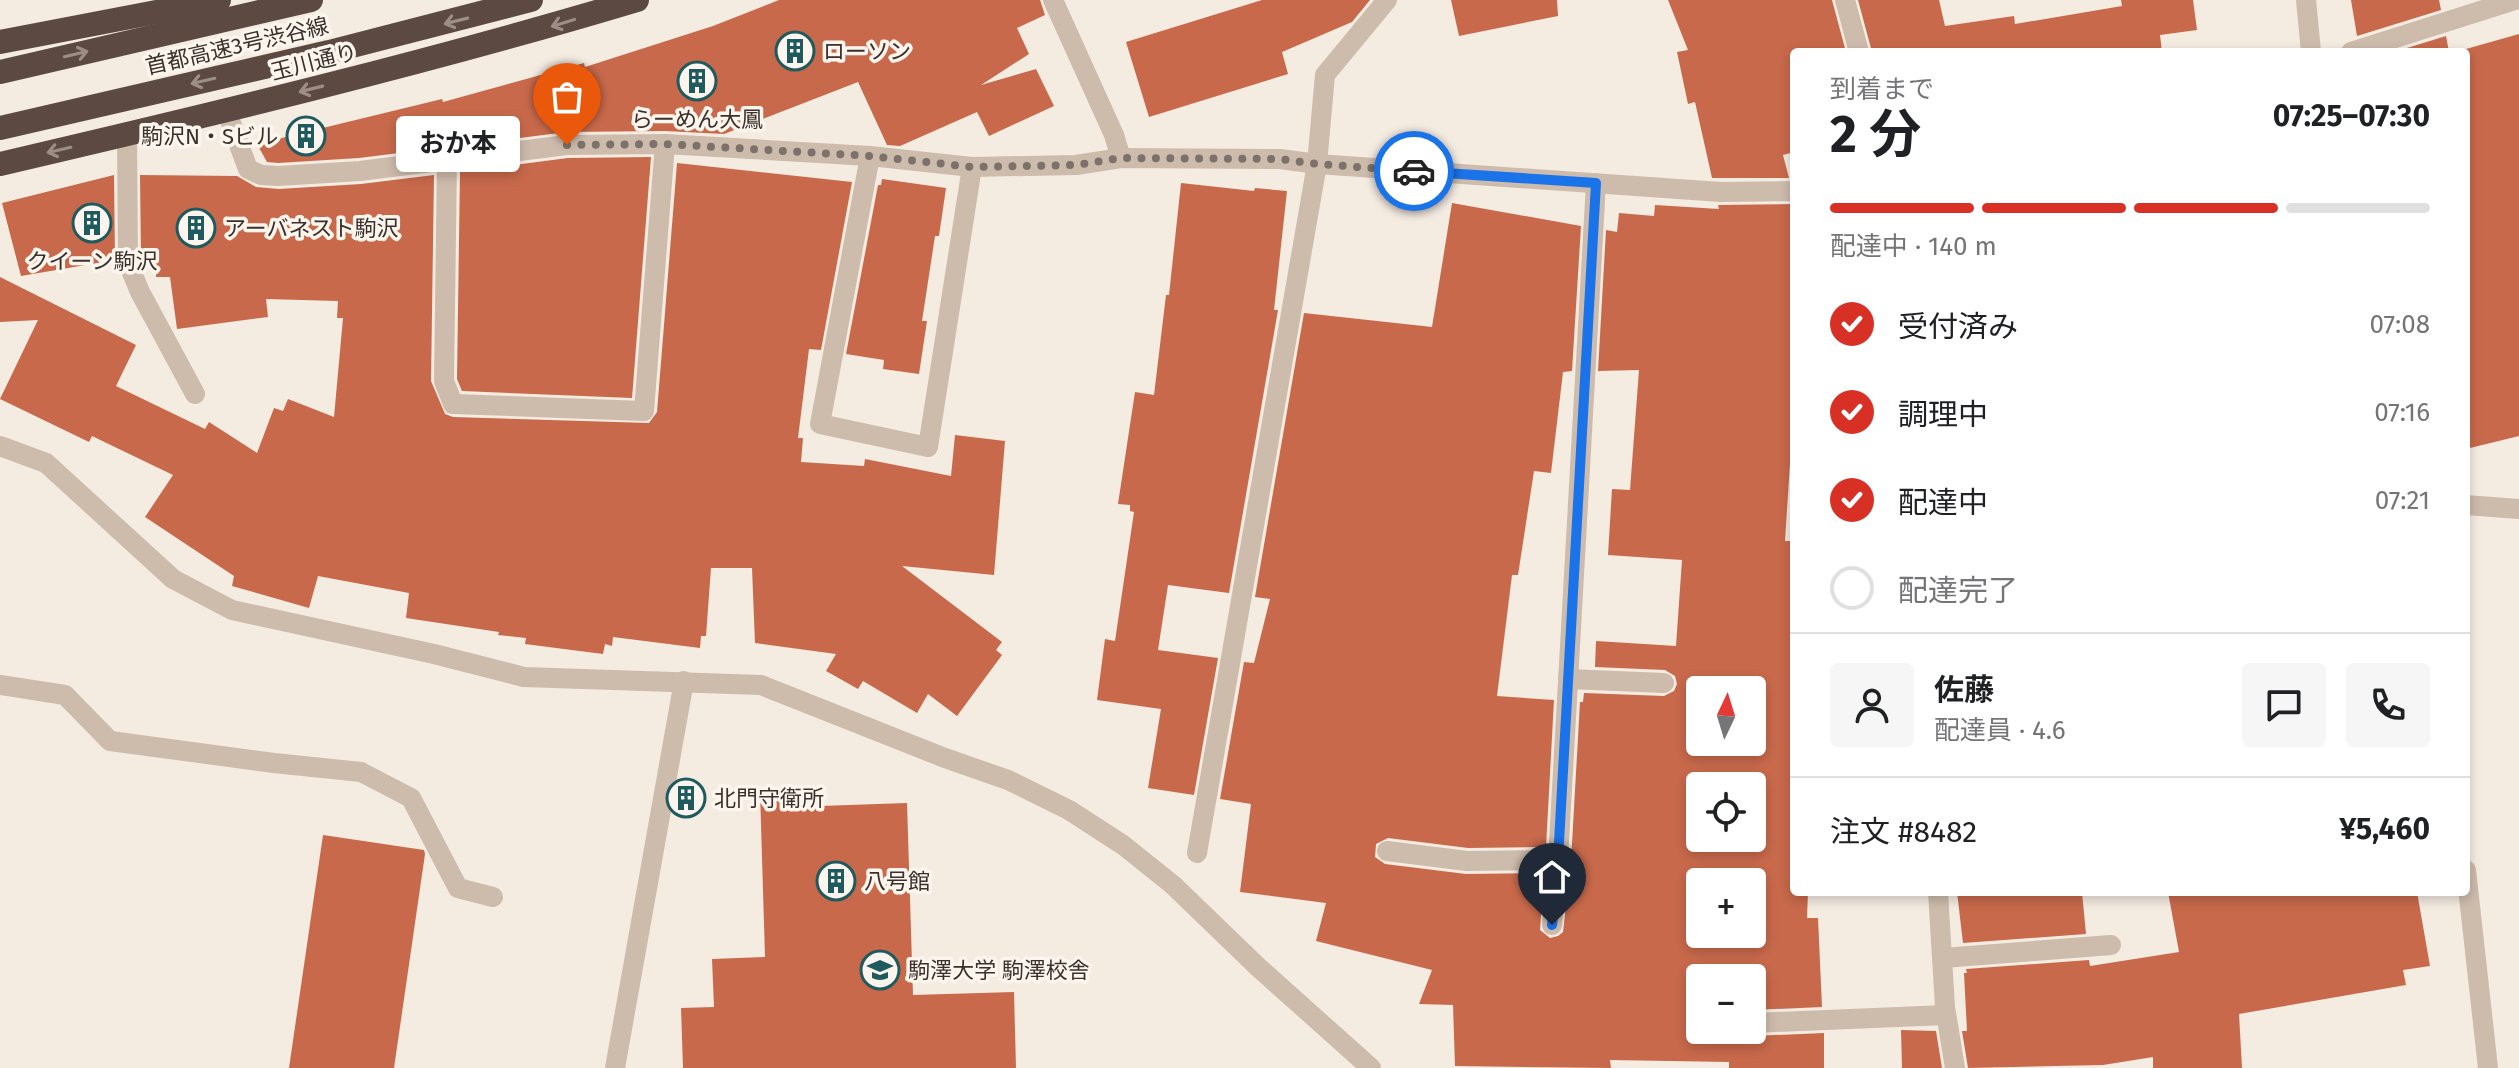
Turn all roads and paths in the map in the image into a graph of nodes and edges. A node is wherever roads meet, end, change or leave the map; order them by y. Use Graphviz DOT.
graph roads {
  1 [pos="219,0"];
  2 [pos="311,0"];
  3 [pos="531,0"];
  4 [pos="637,0"];
  5 [pos="1053,0"];
  6 [pos="1387,0"];
  7 [pos="1845,0"];
  8 [pos="2306,0"];
  9 [pos="2515,0"];
  10 [pos="0,42"];
  11 [pos="1858,48"];
  12 [pos="2311,48"];
  13 [pos="2364,48"];
  14 [pos="0,72"];
  15 [pos="227,112"];
  16 [pos="0,128"];
  17 [pos="127,135"];
  18 [pos="665,144"];
  19 [pos="870,156"];
  20 [pos="1121,158"];
  21 [pos="447,160"];
  22 [pos="0,164"];
  23 [pos="1317,164"];
  24 [pos="972,167"];
  25 [pos="1596,183"];
  26 [pos="1790,191"];
  27 [pos="195,394"];
  28 [pos="0,446"];
  29 [pos="2470,505"];
  30 [pos="2519,509"];
  31 [pos="1568,679"];
  32 [pos="684,681"];
  33 [pos="1664,683"];
  34 [pos="0,685"];
  35 [pos="1387,851"];
  36 [pos="1197,853"];
  37 [pos="1558,860"];
  38 [pos="1938,896"];
  39 [pos="2469,896"];
  40 [pos="493,897"];
  41 [pos="1552,925"];
  42 [pos="2111,945"];
  43 [pos="1943,958"];
  44 [pos="1946,1015"];
  45 [pos="1766,1022"];
  46 [pos="615,1068"];
  47 [pos="1371,1068"];
  48 [pos="1955,1068"];
  49 [pos="2488,1068"];
  1 -- 10 [label="highway"];
  14 -- 2 [label="highway, 首都高速3号渋谷線, one-way"];
  3 -- 16 [label="highway, 首都高速3号渋谷線, one-way"];
  4 -- 15 [label="highway, 玉川通り, one-way"];
  5 -- 20 [label="street"];
  6 -- 23 [label="street"];
  7 -- 11 [label="street"];
  8 -- 12 [label="street"];
  9 -- 13 [label="street"];
  15 -- 17 [label="highway, 玉川通り"];
  15 -- 21 [label="street"];
  17 -- 22 [label="highway, 玉川通り, one-way"];
  17 -- 27 [label="street"];
  18 -- 19 [label="street"];
  18 -- 21 [label="street"];
  18 -- 21 [label="street"];
  19 -- 24 [label="street"];
  19 -- 24 [label="street"];
  20 -- 23 [label="street"];
  20 -- 24 [label="street"];
  23 -- 25 [label="street"];
  23 -- 36 [label="street"];
  25 -- 26 [label="street"];
  25 -- 31 [label="street"];
  28 -- 32 [label="street"];
  29 -- 30 [label="street"];
  31 -- 33 [label="street"];
  31 -- 37 [label="street"];
  32 -- 46 [label="street"];
  32 -- 47 [label="street"];
  34 -- 40 [label="street"];
  35 -- 37 [label="street"];
  37 -- 41 [label="street"];
  38 -- 43 [label="street"];
  39 -- 49 [label="street"];
  42 -- 43 [label="street"];
  43 -- 44 [label="street"];
  44 -- 45 [label="street"];
  44 -- 48 [label="street"];
}
